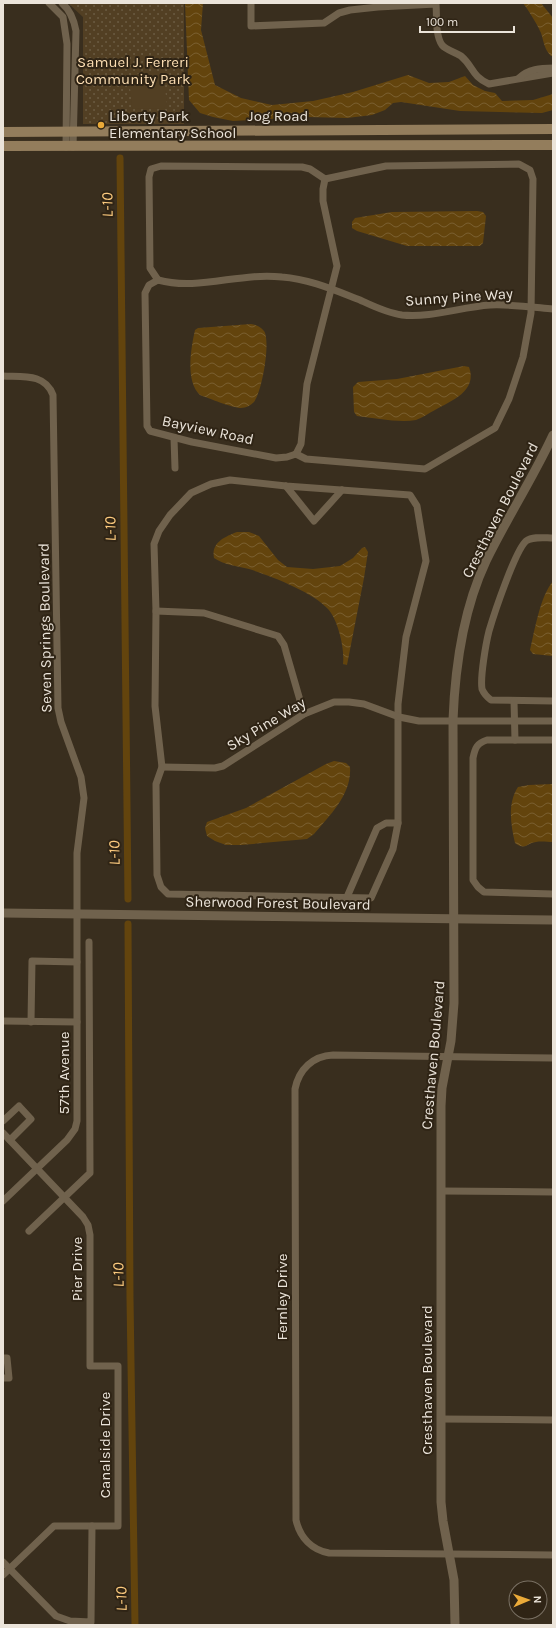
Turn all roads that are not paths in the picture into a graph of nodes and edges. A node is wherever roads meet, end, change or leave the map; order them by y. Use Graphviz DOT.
graph roads {
  1 [pos="49,3"];
  2 [pos="62,3"];
  3 [pos="250,3"];
  4 [pos="378,5"];
  5 [pos="553,68"];
  6 [pos="553,73"];
  7 [pos="519,78"];
  8 [pos="553,129"];
  9 [pos="3,132"];
  10 [pos="70,132"];
  11 [pos="237,132"];
  12 [pos="553,145"];
  13 [pos="3,146"];
  14 [pos="237,146"];
  15 [pos="69,147"];
  16 [pos="325,179"];
  17 [pos="158,280"];
  18 [pos="332,289"];
  19 [pos="532,307"];
  20 [pos="553,309"];
  21 [pos="3,376"];
  22 [pos="553,435"];
  23 [pos="174,438"];
  24 [pos="550,451"];
  25 [pos="296,454"];
  26 [pos="175,468"];
  27 [pos="286,486"];
  28 [pos="342,490"];
  29 [pos="553,538"];
  30 [pos="156,611"];
  31 [pos="514,701"];
  32 [pos="553,701"];
  33 [pos="304,714"];
  34 [pos="399,717"];
  35 [pos="453,720"];
  36 [pos="514,721"];
  37 [pos="553,721"];
  38 [pos="515,740"];
  39 [pos="553,740"];
  40 [pos="162,767"];
  41 [pos="398,823"];
  42 [pos="553,894"];
  43 [pos="347,898"];
  44 [pos="3,913"];
  45 [pos="77,914"];
  46 [pos="454,919"];
  47 [pos="553,920"];
  48 [pos="89,942"];
  49 [pos="77,962"];
  50 [pos="3,1021"];
  51 [pos="31,1022"];
  52 [pos="77,1022"];
  53 [pos="448,1057"];
  54 [pos="553,1058"];
  55 [pos="3,1121"];
  56 [pos="3,1133"];
  57 [pos="10,1140"];
  58 [pos="37,1168"];
  59 [pos="441,1191"];
  60 [pos="553,1192"];
  61 [pos="65,1197"];
  62 [pos="3,1202"];
  63 [pos="29,1231"];
  64 [pos="3,1358"];
  65 [pos="90,1366"];
  66 [pos="3,1378"];
  67 [pos="441,1419"];
  68 [pos="553,1420"];
  69 [pos="92,1526"];
  70 [pos="449,1554"];
  71 [pos="553,1555"];
  72 [pos="3,1562"];
  73 [pos="10,1569"];
  74 [pos="3,1575"];
  75 [pos="455,1625"];
  1 -- 10 [label="street"];
  2 -- 10 [label="street"];
  3 -- 4 [label="street"];
  4 -- 7 [label="street"];
  5 -- 7 [label="street"];
  6 -- 7 [label="street"];
  8 -- 11 [label="main road, Jog Road"];
  9 -- 10 [label="main road, Jog Road"];
  10 -- 11 [label="main road, Jog Road"];
  10 -- 15 [label="street"];
  11 -- 14 [label="main road"];
  12 -- 14 [label="main road, Jog Road"];
  13 -- 15 [label="main road, Jog Road"];
  14 -- 15 [label="main road, Jog Road"];
  16 -- 17 [label="street"];
  16 -- 18 [label="street"];
  16 -- 19 [label="street"];
  17 -- 18 [label="street, Sunny Pine Way"];
  17 -- 23 [label="street, Bayview Road"];
  18 -- 19 [label="street, Sunny Pine Way"];
  18 -- 25 [label="street"];
  19 -- 20 [label="street, Sunny Pine Way"];
  19 -- 25 [label="street"];
  21 -- 45 [label="street, Seven Springs Boulevard"];
  22 -- 24 [label="street, Cresthaven Boulevard"];
  23 -- 25 [label="street, Bayview Road"];
  23 -- 26 [label="street"];
  24 -- 35 [label="street, Cresthaven Boulevard"];
  27 -- 28 [label="street"];
  27 -- 28 [label="street"];
  27 -- 30 [label="street"];
  28 -- 34 [label="street"];
  29 -- 31 [label="street"];
  30 -- 33 [label="street"];
  30 -- 40 [label="street"];
  31 -- 32 [label="street"];
  31 -- 36 [label="street"];
  33 -- 34 [label="street, Sky Pine Way"];
  33 -- 40 [label="street, Sky Pine Way"];
  34 -- 35 [label="street, Sky Pine Way"];
  34 -- 41 [label="street"];
  35 -- 36 [label="street, Sky Pine Way"];
  35 -- 46 [label="street, Cresthaven Boulevard"];
  36 -- 37 [label="street, Sky Pine Way"];
  36 -- 38 [label="street"];
  38 -- 39 [label="street"];
  38 -- 42 [label="street"];
  40 -- 43 [label="street"];
  41 -- 43 [label="street"];
  41 -- 43 [label="street"];
  44 -- 45 [label="street, Sherwood Forest Boulevard"];
  45 -- 46 [label="street, Sherwood Forest Boulevard"];
  45 -- 49 [label="street, 57th Avenue"];
  46 -- 47 [label="street, Sherwood Forest Boulevard"];
  46 -- 53 [label="street, Cresthaven Boulevard"];
  48 -- 61 [label="street"];
  49 -- 51 [label="street"];
  49 -- 52 [label="street, 57th Avenue"];
  50 -- 51 [label="street"];
  51 -- 52 [label="street"];
  52 -- 58 [label="street, 57th Avenue"];
  53 -- 54 [label="street"];
  53 -- 59 [label="street, Cresthaven Boulevard"];
  53 -- 70 [label="street, Fernley Drive"];
  55 -- 57 [label="street"];
  56 -- 57 [label="street, Pier Drive"];
  57 -- 58 [label="street, Pier Drive"];
  58 -- 61 [label="street, Pier Drive"];
  58 -- 62 [label="street, 57th Avenue"];
  59 -- 60 [label="street"];
  59 -- 67 [label="street, Cresthaven Boulevard"];
  61 -- 63 [label="street"];
  61 -- 65 [label="street, Pier Drive"];
  64 -- 66 [label="street"];
  65 -- 69 [label="street, Canalside Drive"];
  67 -- 68 [label="street"];
  67 -- 70 [label="street, Cresthaven Boulevard"];
  69 -- 73 [label="street"];
  69 -- 73 [label="street"];
  70 -- 71 [label="street"];
  70 -- 75 [label="street, Cresthaven Boulevard"];
  72 -- 73 [label="street"];
  73 -- 74 [label="street"];
}
